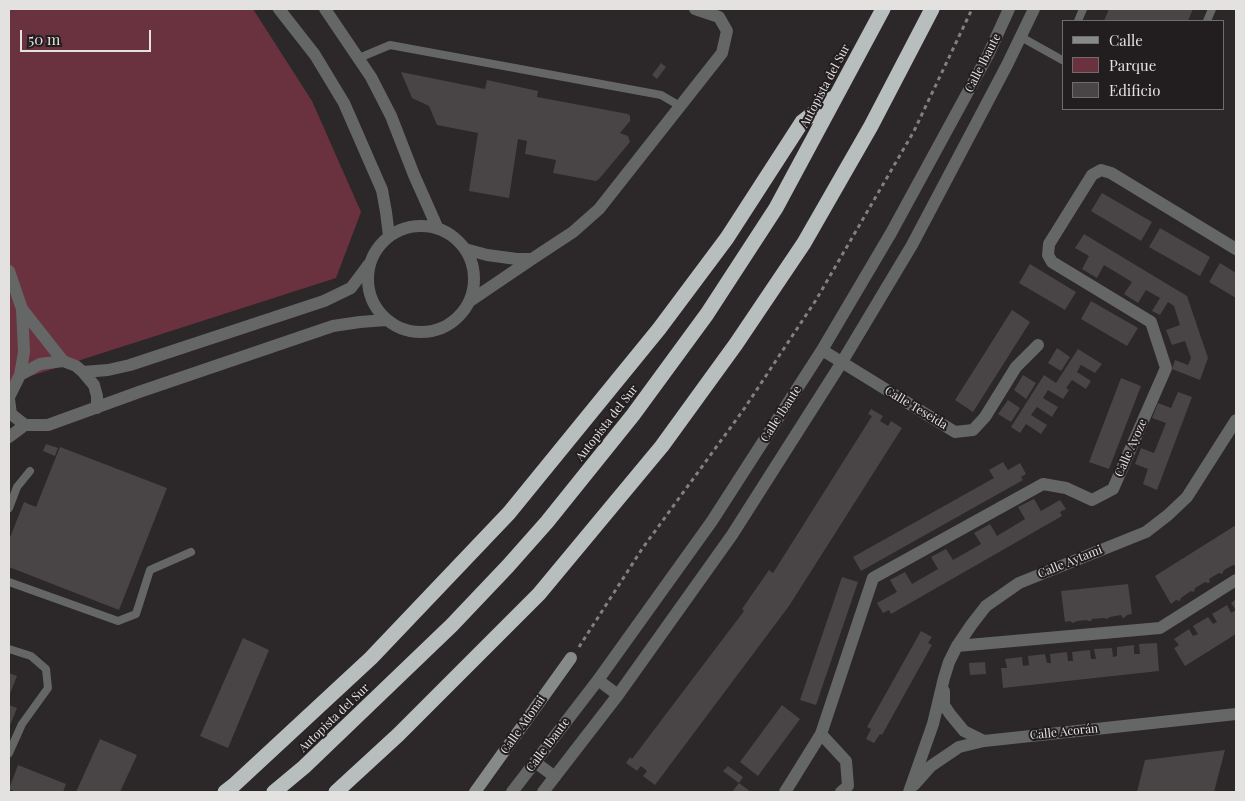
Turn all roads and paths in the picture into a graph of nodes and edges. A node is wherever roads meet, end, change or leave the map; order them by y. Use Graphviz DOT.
graph roads {
  1 [pos="280,9"];
  2 [pos="325,9"];
  3 [pos="695,9"];
  4 [pos="883,9"];
  5 [pos="932,9"];
  6 [pos="972,9"];
  7 [pos="1008,9"];
  8 [pos="1034,9"];
  9 [pos="1021,37"];
  10 [pos="988,54"];
  11 [pos="359,58"];
  12 [pos="1062,58"];
  13 [pos="1007,65"];
  14 [pos="838,94"];
  15 [pos="680,106"];
  16 [pos="438,229"];
  17 [pos="389,236"];
  18 [pos="465,249"];
  19 [pos="1236,249"];
  20 [pos="532,259"];
  21 [pos="369,264"];
  22 [pos="9,271"];
  23 [pos="470,301"];
  24 [pos="22,309"];
  25 [pos="386,320"];
  26 [pos="1038,346"];
  27 [pos="822,350"];
  28 [pos="63,361"];
  29 [pos="842,362"];
  30 [pos="83,372"];
  31 [pos="20,375"];
  32 [pos="9,398"];
  33 [pos="97,408"];
  34 [pos="1236,420"];
  35 [pos="25,425"];
  36 [pos="9,437"];
  37 [pos="30,471"];
  38 [pos="9,508"];
  39 [pos="191,552"];
  40 [pos="1236,580"];
  41 [pos="9,582"];
  42 [pos="957,646"];
  43 [pos="9,649"];
  44 [pos="571,658"];
  45 [pos="944,678"];
  46 [pos="598,680"];
  47 [pos="618,695"];
  48 [pos="1236,714"];
  49 [pos="821,734"];
  50 [pos="984,741"];
  51 [pos="9,753"];
  52 [pos="535,762"];
  53 [pos="555,777"];
  54 [pos="227,790"];
  55 [pos="274,792"];
  56 [pos="336,792"];
  57 [pos="475,792"];
  58 [pos="512,792"];
  59 [pos="543,792"];
  60 [pos="785,792"];
  61 [pos="841,792"];
  62 [pos="909,792"];
  1 -- 17 [label="street"];
  2 -- 11 [label="street"];
  3 -- 15 [label="street"];
  4 -- 14 [label="highway, Autopista del Sur"];
  5 -- 56 [label="highway"];
  6 -- 44 [label="path"];
  7 -- 10 [label="street, Calle Ibaute"];
  8 -- 9 [label="street, Calle Ibaute"];
  9 -- 12 [label="lane"];
  9 -- 13 [label="street, Calle Ibaute"];
  10 -- 13 [label="street"];
  10 -- 27 [label="street, Calle Ibaute"];
  11 -- 15 [label="lane"];
  11 -- 16 [label="street"];
  13 -- 29 [label="street, Calle Ibaute"];
  14 -- 54 [label="highway"];
  14 -- 55 [label="highway, Autopista del Sur"];
  15 -- 20 [label="street"];
  16 -- 17 [label="street"];
  16 -- 18 [label="street"];
  17 -- 21 [label="street"];
  18 -- 20 [label="street"];
  18 -- 23 [label="street"];
  19 -- 49 [label="street, Calle Ayoze"];
  20 -- 23 [label="street"];
  21 -- 25 [label="street"];
  21 -- 30 [label="street"];
  22 -- 24 [label="street"];
  23 -- 25 [label="street"];
  24 -- 28 [label="street"];
  24 -- 31 [label="street"];
  25 -- 33 [label="street"];
  26 -- 29 [label="street, Calle Teseida"];
  27 -- 29 [label="street, Calle Teseida"];
  27 -- 46 [label="street, Calle Ibaute"];
  28 -- 30 [label="street"];
  28 -- 31 [label="street"];
  29 -- 47 [label="street, Calle Ibaute"];
  30 -- 33 [label="street"];
  31 -- 32 [label="street"];
  32 -- 35 [label="street"];
  33 -- 35 [label="street"];
  34 -- 42 [label="street, Calle Aytami"];
  35 -- 36 [label="street"];
  37 -- 38 [label="lane"];
  39 -- 41 [label="lane"];
  40 -- 42 [label="street"];
  42 -- 45 [label="street, Calle Aytami"];
  43 -- 51 [label="lane"];
  44 -- 57 [label="street, Calle Adonai"];
  45 -- 50 [label="street"];
  45 -- 62 [label="street, Calle Aytami"];
  46 -- 47 [label="street"];
  46 -- 52 [label="street, Calle Ibaute"];
  47 -- 53 [label="street, Calle Ibaute"];
  48 -- 50 [label="street, Calle Acorán"];
  49 -- 60 [label="street, Calle Ayoze"];
  49 -- 61 [label="street"];
  50 -- 62 [label="street, Calle Acorán"];
  52 -- 53 [label="street"];
  52 -- 58 [label="street, Calle Ibaute"];
  53 -- 59 [label="street, Calle Ibaute"];
}
